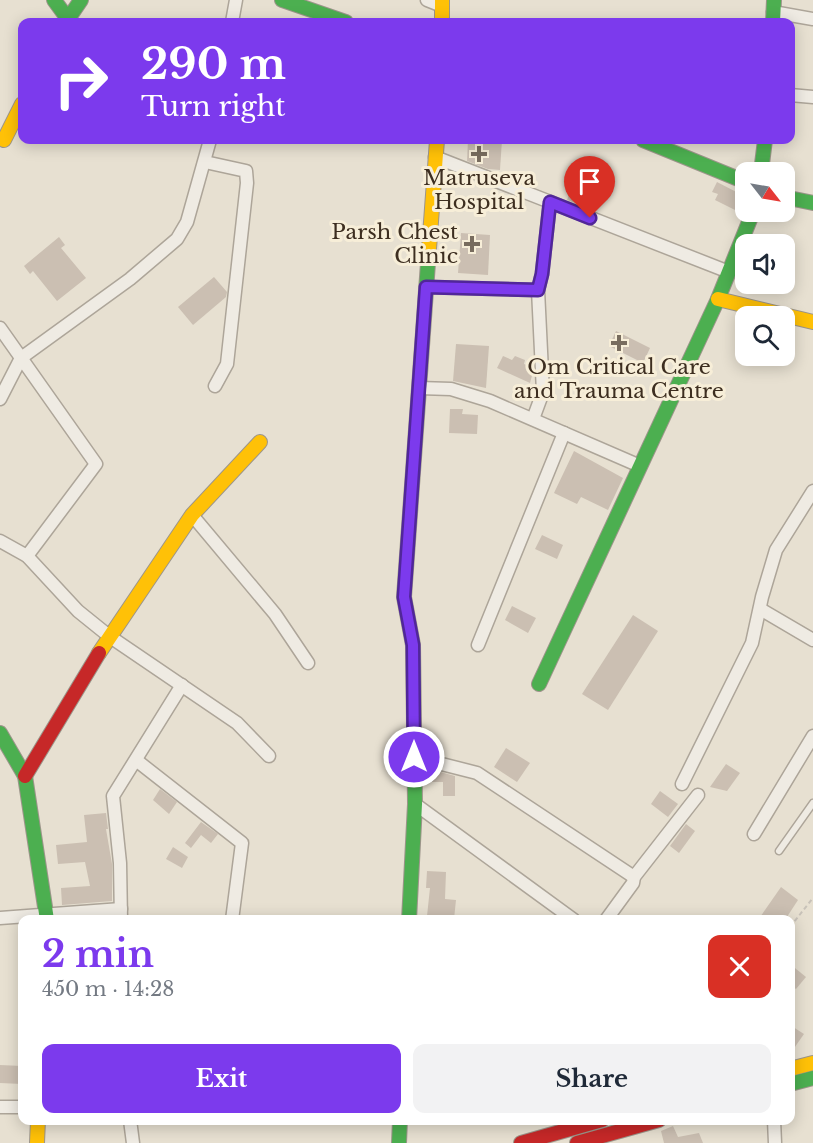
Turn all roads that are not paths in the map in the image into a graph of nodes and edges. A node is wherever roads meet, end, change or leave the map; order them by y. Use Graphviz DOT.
graph roads {
  1 [pos="54,0"];
  2 [pos="81,0"];
  3 [pos="236,0"];
  4 [pos="282,0"];
  5 [pos="427,0"];
  6 [pos="442,3"];
  7 [pos="773,11"];
  8 [pos="66,18"];
  9 [pos="68,18"];
  10 [pos="233,18"];
  11 [pos="334,18"];
  12 [pos="813,19"];
  13 [pos="795,95"];
  14 [pos="813,97"];
  15 [pos="18,112"];
  16 [pos="2,144"];
  17 [pos="209,144"];
  18 [pos="437,144"];
  19 [pos="653,144"];
  20 [pos="764,144"];
  21 [pos="435,157"];
  22 [pos="205,162"];
  23 [pos="762,162"];
  24 [pos="735,178"];
  25 [pos="795,199"];
  26 [pos="550,202"];
  27 [pos="813,203"];
  28 [pos="749,222"];
  29 [pos="729,272"];
  30 [pos="426,287"];
  31 [pos="538,290"];
  32 [pos="718,299"];
  33 [pos="813,322"];
  34 [pos="0,328"];
  35 [pos="21,358"];
  36 [pos="215,386"];
  37 [pos="419,388"];
  38 [pos="0,399"];
  39 [pos="533,419"];
  40 [pos="564,432"];
  41 [pos="260,442"];
  42 [pos="640,466"];
  43 [pos="813,491"];
  44 [pos="192,515"];
  45 [pos="0,541"];
  46 [pos="27,556"];
  47 [pos="760,609"];
  48 [pos="109,636"];
  49 [pos="813,640"];
  50 [pos="478,645"];
  51 [pos="308,663"];
  52 [pos="539,684"];
  53 [pos="182,685"];
  54 [pos="0,734"];
  55 [pos="813,736"];
  56 [pos="269,756"];
  57 [pos="414,757"];
  58 [pos="136,760"];
  59 [pos="25,776"];
  60 [pos="682,784"];
  61 [pos="698,795"];
  62 [pos="813,803"];
  63 [pos="414,804"];
  64 [pos="754,834"];
  65 [pos="779,851"];
  66 [pos="634,877"];
  67 [pos="121,914"];
  68 [pos="47,915"];
  69 [pos="84,915"];
  70 [pos="232,915"];
  71 [pos="409,915"];
  72 [pos="563,915"];
  73 [pos="610,915"];
  74 [pos="18,917"];
  75 [pos="0,918"];
  76 [pos="813,1062"];
  77 [pos="795,1067"];
  78 [pos="813,1078"];
  79 [pos="795,1083"];
  80 [pos="0,1107"];
  81 [pos="18,1107"];
  82 [pos="38,1125"];
  83 [pos="131,1125"];
  84 [pos="400,1125"];
  85 [pos="584,1125"];
  86 [pos="641,1125"];
  87 [pos="774,1125"];
  88 [pos="37,1143"];
  89 [pos="133,1143"];
  90 [pos="399,1143"];
  91 [pos="521,1143"];
  92 [pos="577,1143"];
  93 [pos="776,1143"];
  1 -- 8 [label="street"];
  2 -- 9 [label="street"];
  3 -- 10 [label="street"];
  4 -- 11 [label="street"];
  5 -- 6 [label="street"];
  7 -- 12 [label="street"];
  13 -- 14 [label="street"];
  15 -- 16 [label="street"];
  17 -- 22 [label="street"];
  18 -- 21 [label="street"];
  19 -- 24 [label="street"];
  20 -- 23 [label="street"];
  21 -- 26 [label="street"];
  21 -- 30 [label="street"];
  22 -- 35 [label="street"];
  22 -- 36 [label="street"];
  25 -- 27 [label="street"];
  26 -- 29 [label="street"];
  26 -- 31 [label="street"];
  28 -- 29 [label="street"];
  29 -- 32 [label="street"];
  30 -- 31 [label="street"];
  30 -- 37 [label="street"];
  31 -- 39 [label="street"];
  32 -- 33 [label="street"];
  32 -- 42 [label="street"];
  34 -- 35 [label="street"];
  35 -- 38 [label="street"];
  35 -- 46 [label="street"];
  37 -- 39 [label="street"];
  37 -- 57 [label="street"];
  39 -- 40 [label="street"];
  40 -- 42 [label="street"];
  40 -- 50 [label="street"];
  41 -- 44 [label="street"];
  42 -- 52 [label="street"];
  43 -- 47 [label="street"];
  44 -- 48 [label="street"];
  44 -- 51 [label="street"];
  45 -- 46 [label="street"];
  46 -- 48 [label="street"];
  47 -- 49 [label="street"];
  47 -- 60 [label="street"];
  48 -- 53 [label="street"];
  48 -- 59 [label="street"];
  53 -- 56 [label="street"];
  53 -- 58 [label="street"];
  54 -- 59 [label="street"];
  55 -- 64 [label="street"];
  57 -- 63 [label="street"];
  57 -- 66 [label="street"];
  58 -- 67 [label="street"];
  58 -- 70 [label="street"];
  59 -- 68 [label="street"];
  61 -- 66 [label="street"];
  62 -- 65 [label="lane"];
  63 -- 71 [label="street"];
  63 -- 72 [label="street"];
  66 -- 73 [label="street"];
  67 -- 69 [label="street"];
  74 -- 75 [label="street"];
  76 -- 77 [label="street"];
  78 -- 79 [label="street"];
  80 -- 81 [label="street"];
  82 -- 88 [label="street"];
  83 -- 89 [label="street"];
  84 -- 90 [label="street"];
  85 -- 91 [label="street"];
  86 -- 92 [label="street"];
  87 -- 93 [label="street"];
}
